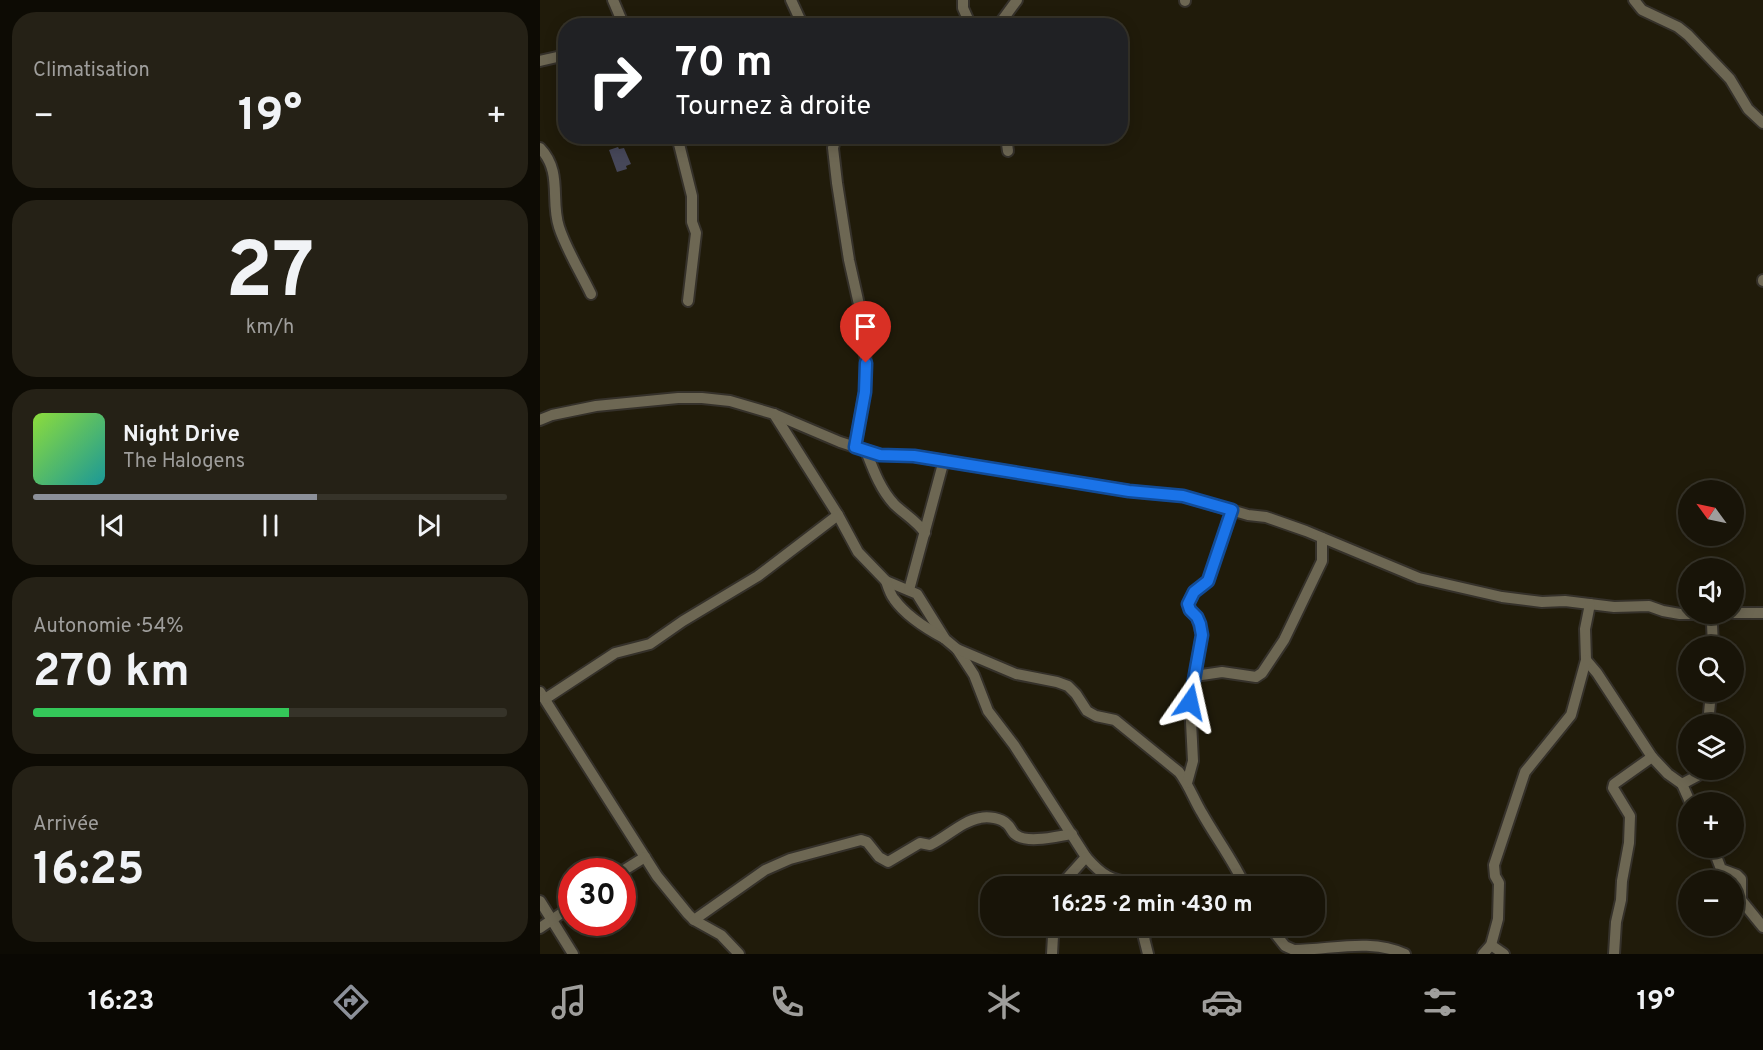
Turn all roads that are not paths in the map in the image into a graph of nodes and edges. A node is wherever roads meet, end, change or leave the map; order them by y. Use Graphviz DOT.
graph roads {
  1 [pos="613,0"];
  2 [pos="791,0"];
  3 [pos="963,0"];
  4 [pos="1017,0"];
  5 [pos="1634,0"];
  6 [pos="621,18"];
  7 [pos="800,18"];
  8 [pos="967,18"];
  9 [pos="1004,18"];
  10 [pos="558,57"];
  11 [pos="540,61"];
  12 [pos="1763,123"];
  13 [pos="679,144"];
  14 [pos="834,144"];
  15 [pos="1007,144"];
  16 [pos="540,148"];
  17 [pos="1008,151"];
  18 [pos="591,294"];
  19 [pos="688,301"];
  20 [pos="774,414"];
  21 [pos="540,420"];
  22 [pos="860,449"];
  23 [pos="944,460"];
  24 [pos="1232,510"];
  25 [pos="838,514"];
  26 [pos="925,532"];
  27 [pos="1323,538"];
  28 [pos="886,581"];
  29 [pos="909,590"];
  30 [pos="1590,604"];
  31 [pos="1744,613"];
  32 [pos="1763,613"];
  33 [pos="1678,614"];
  34 [pos="945,639"];
  35 [pos="957,649"];
  36 [pos="1586,660"];
  37 [pos="1195,676"];
  38 [pos="543,695"];
  39 [pos="1652,757"];
  40 [pos="1688,780"];
  41 [pos="1187,783"];
  42 [pos="1682,783"];
  43 [pos="1686,792"];
  44 [pos="1072,834"];
  45 [pos="645,857"];
  46 [pos="1086,857"];
  47 [pos="1717,858"];
  48 [pos="636,863"];
  49 [pos="1069,876"];
  50 [pos="1105,876"];
  51 [pos="1240,876"];
  52 [pos="540,901"];
  53 [pos="558,914"];
  54 [pos="552,918"];
  55 [pos="694,920"];
  56 [pos="1763,927"];
  57 [pos="540,928"];
  58 [pos="1053,936"];
  59 [pos="1145,936"];
  60 [pos="1278,936"];
  61 [pos="1491,945"];
  62 [pos="573,954"];
  63 [pos="739,954"];
  64 [pos="1052,954"];
  65 [pos="1148,954"];
  66 [pos="1405,954"];
  67 [pos="1482,954"];
  68 [pos="1504,954"];
  69 [pos="1614,954"];
  1 -- 6 [label="street"];
  2 -- 7 [label="street"];
  3 -- 8 [label="street"];
  4 -- 9 [label="street"];
  5 -- 12 [label="street"];
  10 -- 11 [label="street"];
  13 -- 19 [label="street"];
  14 -- 22 [label="street"];
  15 -- 17 [label="street"];
  16 -- 18 [label="street"];
  20 -- 21 [label="street"];
  20 -- 22 [label="street"];
  20 -- 25 [label="street"];
  22 -- 23 [label="street"];
  22 -- 26 [label="street"];
  23 -- 24 [label="street"];
  23 -- 26 [label="street"];
  24 -- 27 [label="street"];
  24 -- 37 [label="street"];
  25 -- 28 [label="street"];
  25 -- 38 [label="street"];
  26 -- 29 [label="street"];
  27 -- 30 [label="street"];
  27 -- 37 [label="street"];
  28 -- 29 [label="street"];
  28 -- 34 [label="street"];
  29 -- 34 [label="street"];
  30 -- 33 [label="street"];
  30 -- 36 [label="street"];
  31 -- 32 [label="street"];
  34 -- 35 [label="street"];
  35 -- 41 [label="street"];
  35 -- 44 [label="street"];
  36 -- 39 [label="street"];
  36 -- 61 [label="street"];
  37 -- 41 [label="street"];
  38 -- 45 [label="street"];
  39 -- 42 [label="street"];
  39 -- 69 [label="street"];
  40 -- 42 [label="street"];
  41 -- 51 [label="street"];
  42 -- 43 [label="street"];
  44 -- 46 [label="street"];
  44 -- 55 [label="street"];
  45 -- 48 [label="street"];
  45 -- 55 [label="street"];
  46 -- 49 [label="street"];
  46 -- 50 [label="street"];
  47 -- 56 [label="street"];
  52 -- 54 [label="street"];
  53 -- 54 [label="street"];
  54 -- 57 [label="street"];
  54 -- 62 [label="street"];
  55 -- 63 [label="street"];
  58 -- 64 [label="street"];
  59 -- 65 [label="street"];
  60 -- 66 [label="street"];
  61 -- 67 [label="street"];
  61 -- 68 [label="street"];
}
